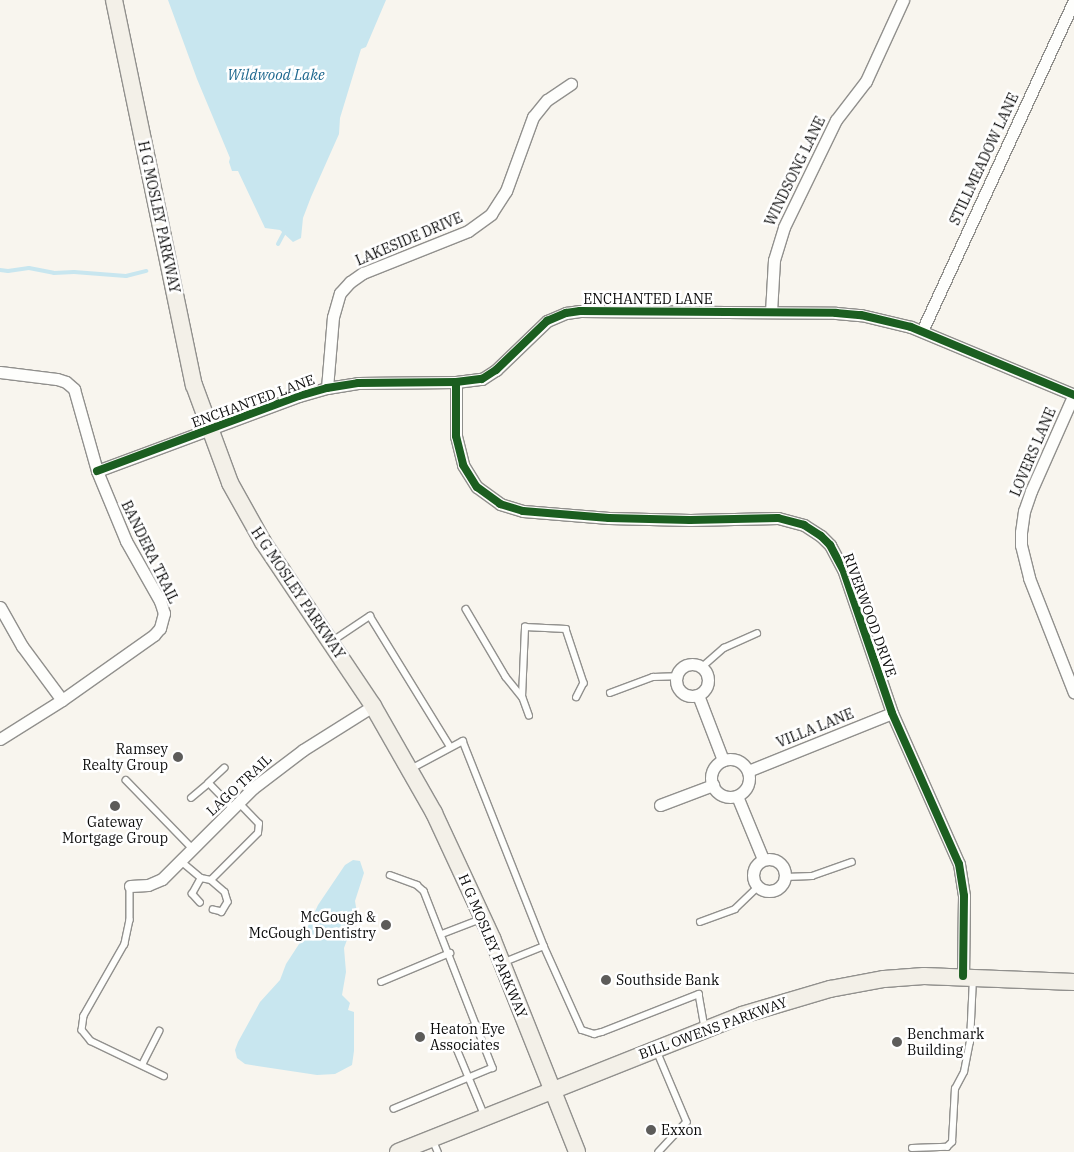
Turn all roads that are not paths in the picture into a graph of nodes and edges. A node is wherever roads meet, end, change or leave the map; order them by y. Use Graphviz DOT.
graph roads {
  1 [pos="114,0"];
  2 [pos="903,0"];
  3 [pos="1074,0"];
  4 [pos="571,84"];
  5 [pos="770,312"];
  6 [pos="922,331"];
  7 [pos="0,372"];
  8 [pos="456,382"];
  9 [pos="326,388"];
  10 [pos="1074,394"];
  11 [pos="210,430"];
  12 [pos="97,471"];
  13 [pos="0,607"];
  14 [pos="466,609"];
  15 [pos="757,633"];
  16 [pos="331,642"];
  17 [pos="702,667"];
  18 [pos="676,676"];
  19 [pos="1074,691"];
  20 [pos="610,693"];
  21 [pos="698,696"];
  22 [pos="522,697"];
  23 [pos="576,697"];
  24 [pos="62,700"];
  25 [pos="373,706"];
  26 [pos="892,713"];
  27 [pos="528,716"];
  28 [pos="0,739"];
  29 [pos="450,746"];
  30 [pos="723,760"];
  31 [pos="225,768"];
  32 [pos="410,769"];
  33 [pos="748,771"];
  34 [pos="126,780"];
  35 [pos="208,783"];
  36 [pos="713,785"];
  37 [pos="737,796"];
  38 [pos="191,798"];
  39 [pos="660,805"];
  40 [pos="236,806"];
  41 [pos="193,849"];
  42 [pos="763,860"];
  43 [pos="181,861"];
  44 [pos="852,862"];
  45 [pos="390,875"];
  46 [pos="786,877"];
  47 [pos="200,878"];
  48 [pos="211,880"];
  49 [pos="130,886"];
  50 [pos="758,887"];
  51 [pos="200,903"];
  52 [pos="213,910"];
  53 [pos="483,919"];
  54 [pos="700,922"];
  55 [pos="442,934"];
  56 [pos="544,946"];
  57 [pos="450,954"];
  58 [pos="502,963"];
  59 [pos="968,976"];
  60 [pos="381,982"];
  61 [pos="1074,982"];
  62 [pos="477,1025"];
  63 [pos="706,1029"];
  64 [pos="159,1031"];
  65 [pos="457,1032"];
  66 [pos="455,1044"];
  67 [pos="656,1049"];
  68 [pos="142,1065"];
  69 [pos="164,1076"];
  70 [pos="469,1078"];
  71 [pos="552,1090"];
  72 [pos="394,1109"];
  73 [pos="485,1117"];
  74 [pos="435,1145"];
  75 [pos="912,1148"];
  76 [pos="398,1152"];
  77 [pos="576,1152"];
  78 [pos="659,1152"];
  1 -- 11 [label="main road, H G MOSLEY PARKWAY"];
  2 -- 5 [label="street, WINDSONG LANE"];
  3 -- 6 [label="street, STILLMEADOW LANE"];
  4 -- 9 [label="street, LAKESIDE DRIVE"];
  5 -- 6 [label="street, ENCHANTED LANE"];
  5 -- 8 [label="street, ENCHANTED LANE"];
  6 -- 10 [label="street, ENCHANTED LANE"];
  7 -- 12 [label="street, BANDERA TRAIL"];
  8 -- 9 [label="street, ENCHANTED LANE"];
  8 -- 26 [label="street, RIVERWOOD DRIVE"];
  9 -- 11 [label="street, ENCHANTED LANE"];
  10 -- 19 [label="street, LOVERS LANE"];
  11 -- 12 [label="street, ENCHANTED LANE"];
  11 -- 16 [label="main road, H G MOSLEY PARKWAY"];
  12 -- 24 [label="street, BANDERA TRAIL"];
  13 -- 24 [label="street"];
  14 -- 22 [label="lane"];
  15 -- 17 [label="lane"];
  16 -- 25 [label="main road, H G MOSLEY PARKWAY"];
  16 -- 29 [label="lane"];
  17 -- 18 [label="street"];
  17 -- 21 [label="street"];
  18 -- 20 [label="lane"];
  18 -- 21 [label="street"];
  21 -- 30 [label="street"];
  22 -- 23 [label="lane"];
  22 -- 27 [label="lane"];
  24 -- 28 [label="street"];
  25 -- 32 [label="main road, H G MOSLEY PARKWAY"];
  25 -- 40 [label="street, LAGO TRAIL"];
  26 -- 33 [label="street, VILLA LANE"];
  26 -- 59 [label="street, RIVERWOOD DRIVE"];
  29 -- 32 [label="lane"];
  29 -- 56 [label="lane"];
  30 -- 33 [label="street"];
  30 -- 36 [label="street"];
  31 -- 35 [label="lane"];
  32 -- 53 [label="main road, H G MOSLEY PARKWAY"];
  33 -- 37 [label="street"];
  34 -- 41 [label="lane"];
  35 -- 38 [label="lane"];
  35 -- 40 [label="lane"];
  36 -- 37 [label="street"];
  36 -- 39 [label="street"];
  37 -- 42 [label="street"];
  40 -- 41 [label="street, LAGO TRAIL"];
  40 -- 48 [label="lane"];
  41 -- 43 [label="street, LAGO TRAIL"];
  42 -- 46 [label="street"];
  42 -- 50 [label="street"];
  43 -- 47 [label="lane"];
  43 -- 49 [label="street, LAGO TRAIL"];
  44 -- 46 [label="lane"];
  45 -- 55 [label="lane"];
  46 -- 50 [label="street"];
  47 -- 48 [label="lane"];
  47 -- 51 [label="lane"];
  48 -- 52 [label="lane"];
  49 -- 68 [label="lane"];
  50 -- 54 [label="lane"];
  53 -- 55 [label="lane"];
  53 -- 58 [label="main road, H G MOSLEY PARKWAY"];
  55 -- 57 [label="lane"];
  56 -- 58 [label="lane"];
  56 -- 63 [label="lane"];
  57 -- 60 [label="lane"];
  57 -- 62 [label="lane"];
  58 -- 71 [label="main road, H G MOSLEY PARKWAY"];
  59 -- 61 [label="main road, BILL OWENS PARKWAY"];
  59 -- 63 [label="main road, BILL OWENS PARKWAY"];
  59 -- 75 [label="lane"];
  62 -- 65 [label="lane"];
  62 -- 70 [label="lane"];
  63 -- 67 [label="main road, BILL OWENS PARKWAY"];
  64 -- 68 [label="lane"];
  66 -- 70 [label="lane"];
  67 -- 71 [label="main road, BILL OWENS PARKWAY"];
  67 -- 78 [label="lane"];
  68 -- 69 [label="lane"];
  70 -- 72 [label="lane"];
  70 -- 73 [label="lane"];
  71 -- 73 [label="main road, BILL OWENS PARKWAY"];
  71 -- 77 [label="main road, H G MOSLEY PARKWAY"];
  73 -- 74 [label="main road, BILL OWENS PARKWAY"];
  74 -- 76 [label="main road, BILL OWENS PARKWAY"];
}
